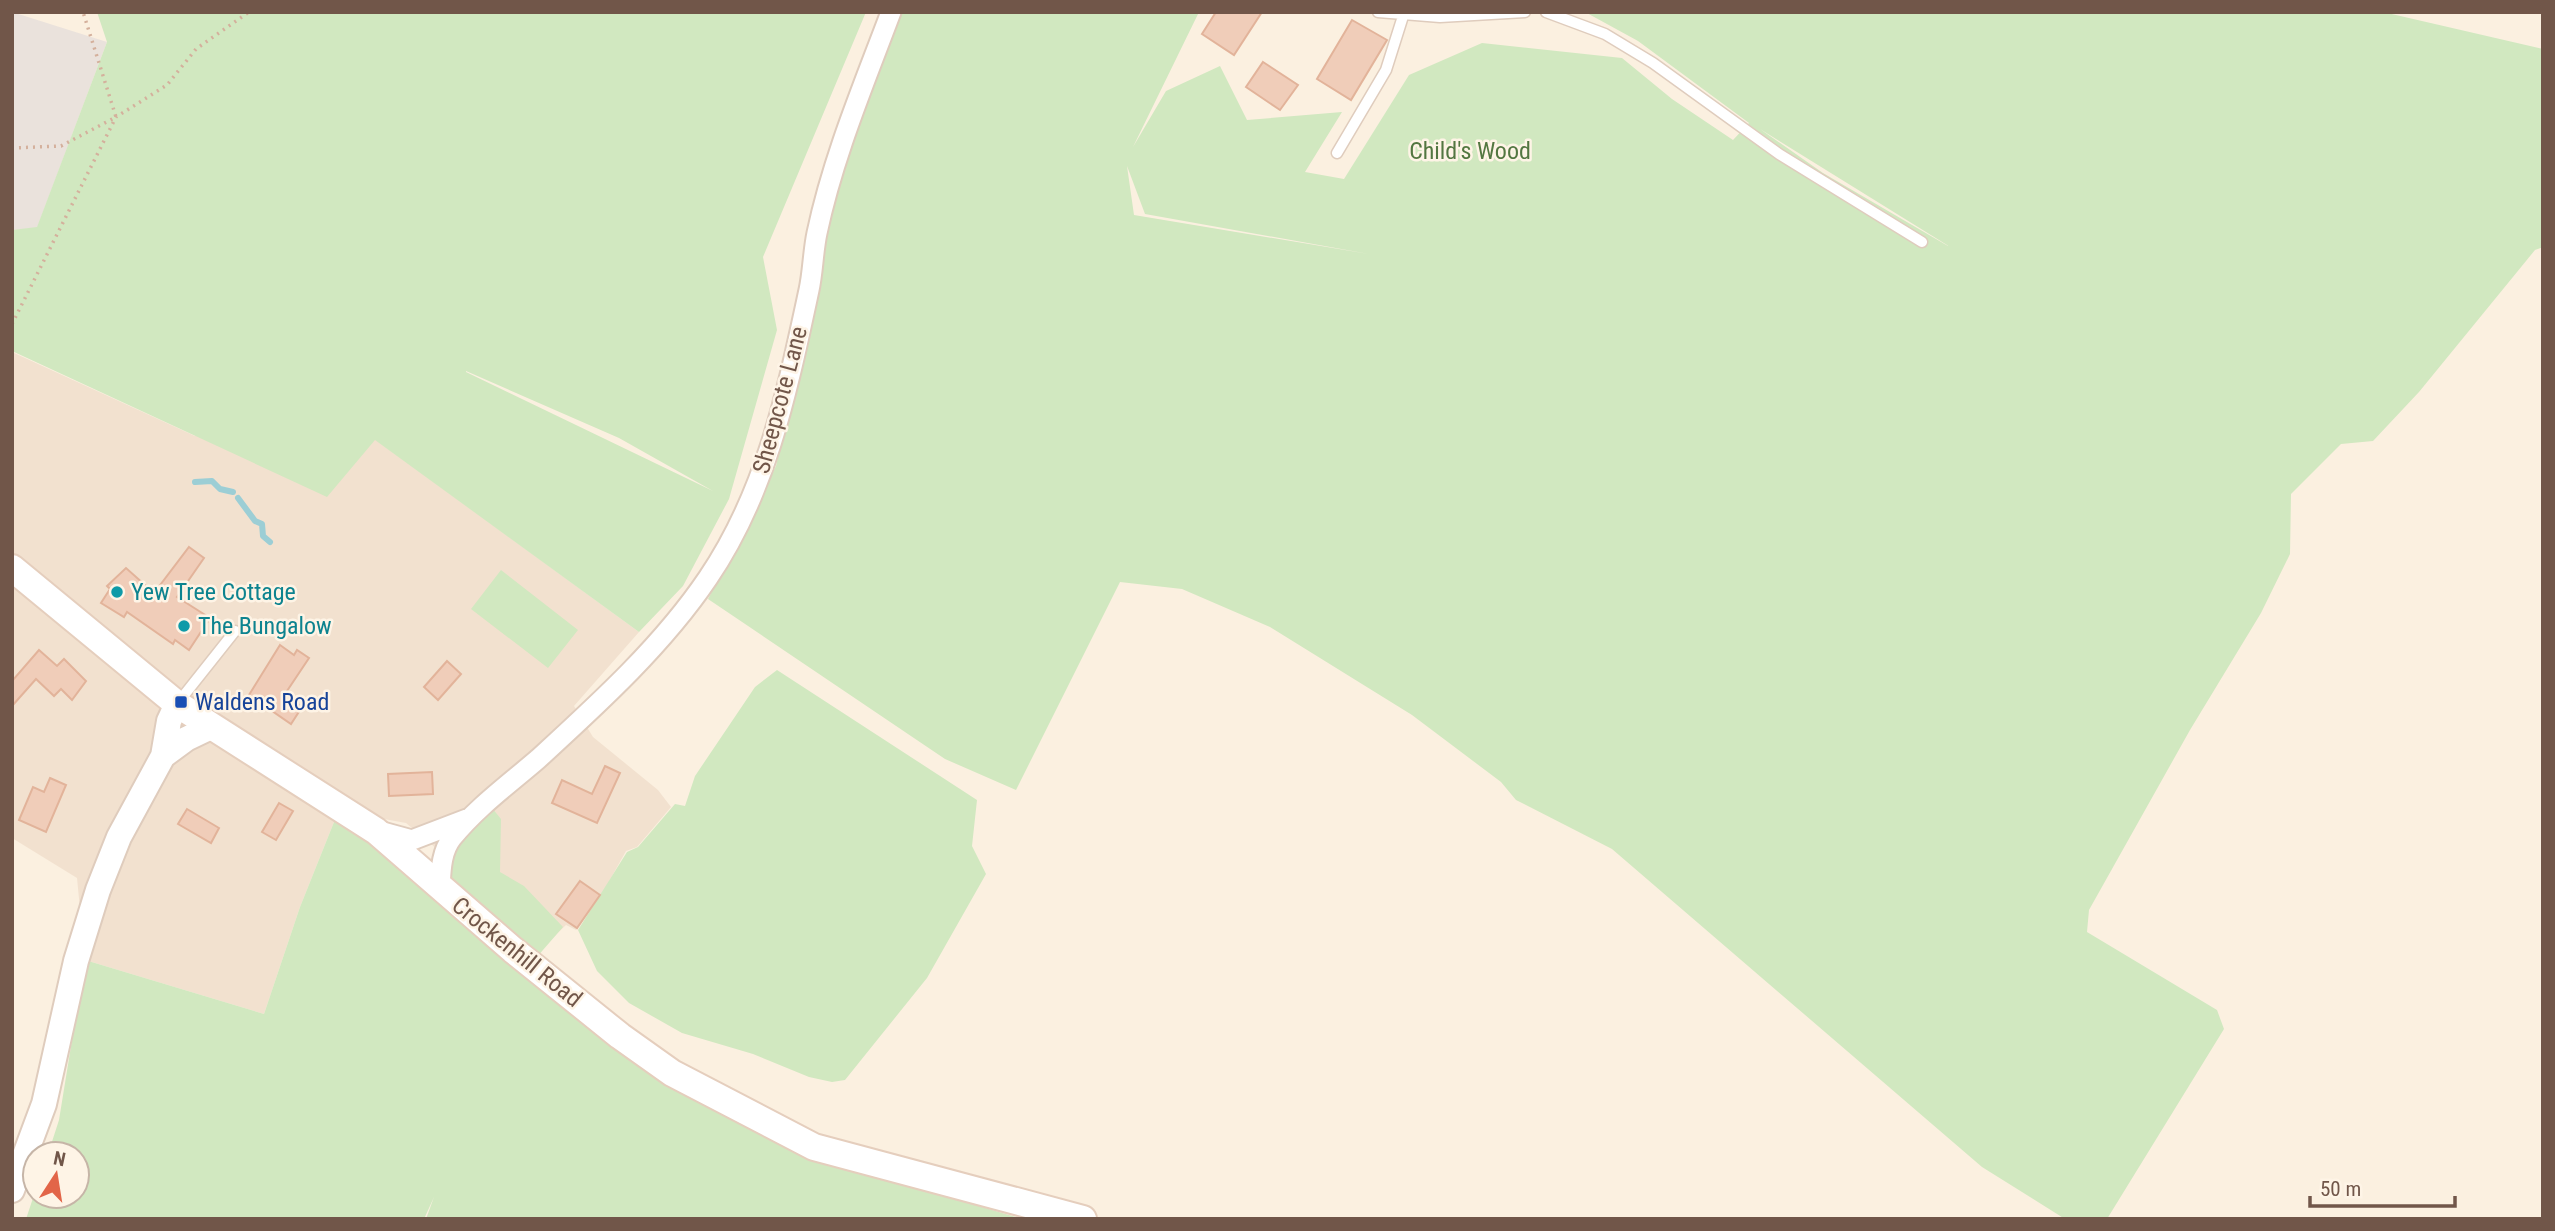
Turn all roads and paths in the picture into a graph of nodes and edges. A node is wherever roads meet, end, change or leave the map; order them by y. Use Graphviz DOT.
graph roads {
  1 [pos="83,12"];
  2 [pos="249,12"];
  3 [pos="891,12"];
  4 [pos="1378,12"];
  5 [pos="1525,12"];
  6 [pos="1546,12"];
  7 [pos="1404,13"];
  8 [pos="116,117"];
  9 [pos="12,148"];
  10 [pos="1338,153"];
  11 [pos="1922,242"];
  12 [pos="12,324"];
  13 [pos="12,568"];
  14 [pos="235,631"];
  15 [pos="177,704"];
  16 [pos="211,727"];
  17 [pos="163,756"];
  18 [pos="471,818"];
  19 [pos="376,831"];
  20 [pos="439,888"];
  21 [pos="12,1190"];
  22 [pos="1083,1219"];
  1 -- 8 [label="path"];
  2 -- 8 [label="path"];
  3 -- 18 [label="street, Sheepcote Lane"];
  4 -- 7 [label="lane"];
  5 -- 7 [label="lane"];
  6 -- 11 [label="lane"];
  7 -- 10 [label="lane"];
  8 -- 9 [label="path"];
  8 -- 12 [label="path"];
  13 -- 15 [label="main road, Crockenhill Road"];
  14 -- 15 [label="lane"];
  15 -- 16 [label="main road, Crockenhill Road"];
  15 -- 17 [label="street"];
  16 -- 17 [label="street"];
  16 -- 19 [label="main road, Crockenhill Road"];
  17 -- 21 [label="street"];
  18 -- 19 [label="street, Sheepcote Lane"];
  18 -- 20 [label="street, Sheepcote Lane"];
  19 -- 20 [label="main road, Crockenhill Road"];
  20 -- 22 [label="main road, Crockenhill Road"];
}
